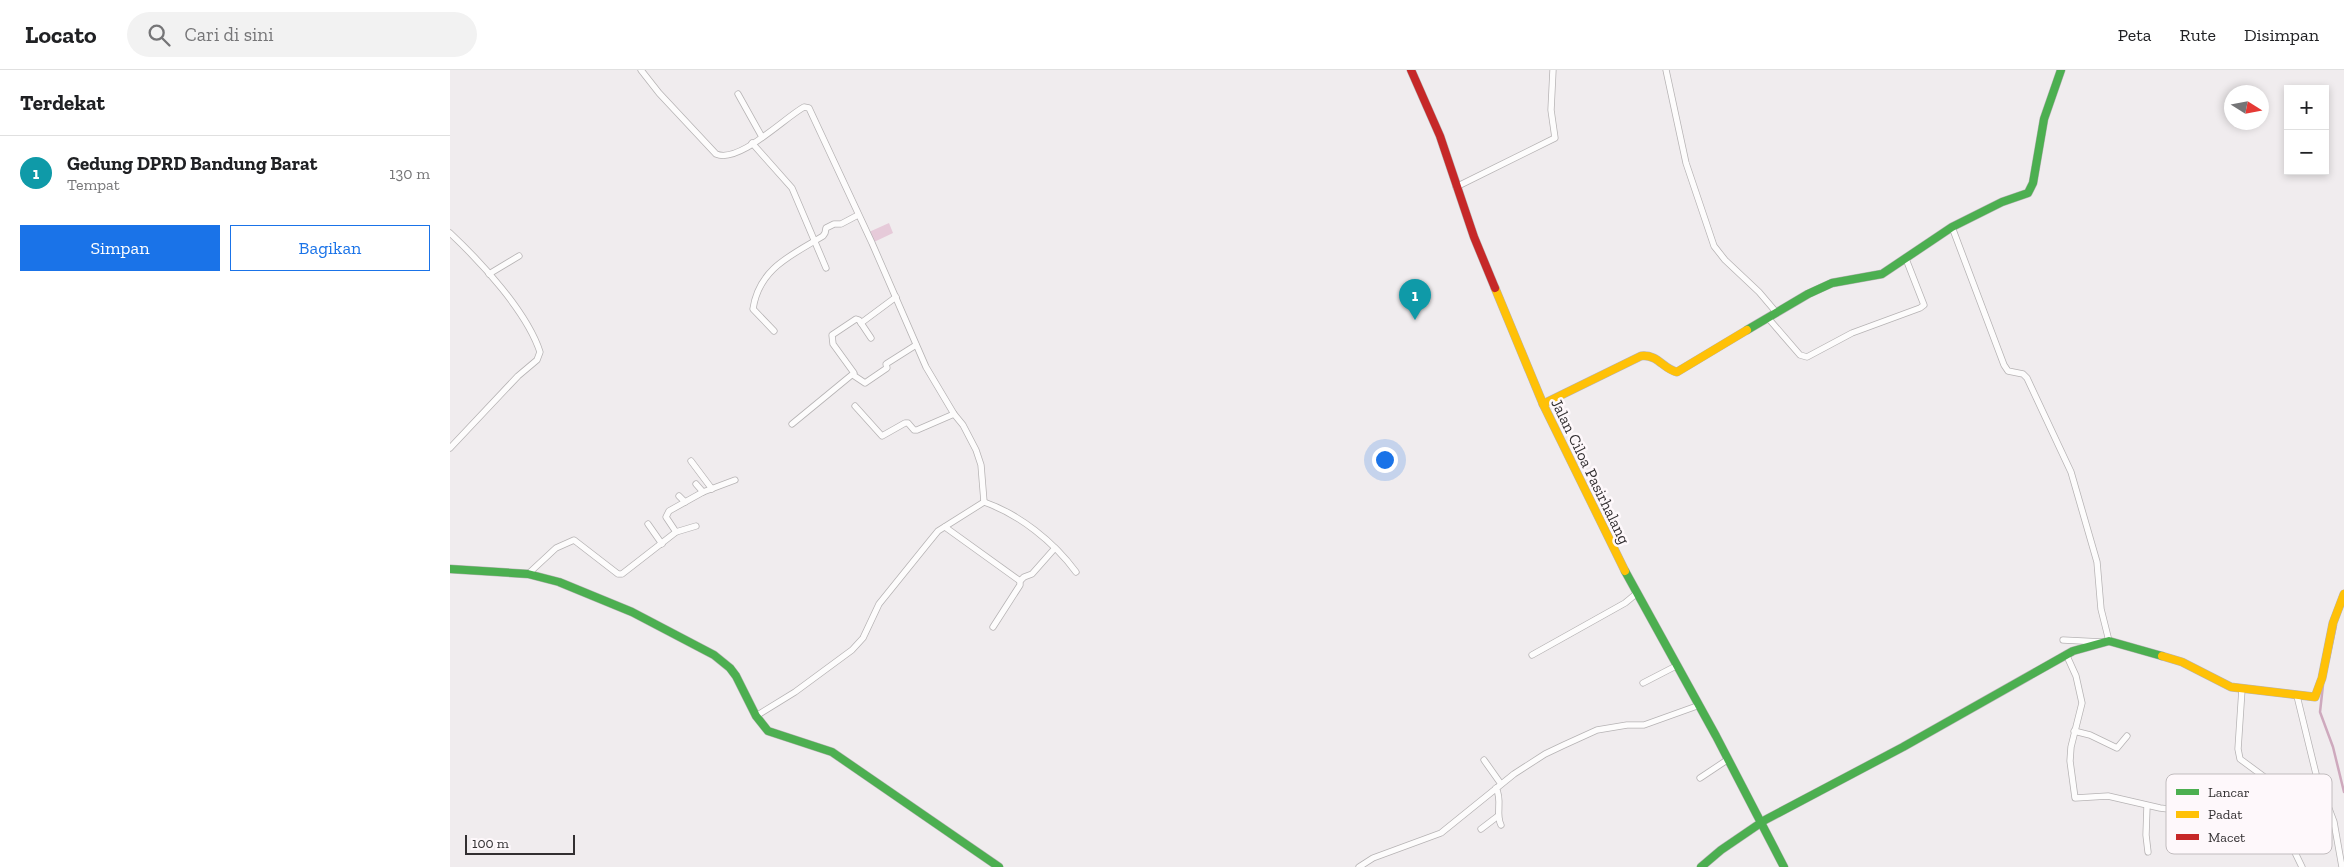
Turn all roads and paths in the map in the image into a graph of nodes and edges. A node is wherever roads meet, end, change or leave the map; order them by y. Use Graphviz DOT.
graph roads {
  1 [pos="641,70"];
  2 [pos="1410,70"];
  3 [pos="1553,70"];
  4 [pos="1666,70"];
  5 [pos="2061,70"];
  6 [pos="738,94"];
  7 [pos="762,137"];
  8 [pos="752,143"];
  9 [pos="1456,187"];
  10 [pos="858,215"];
  11 [pos="1952,227"];
  12 [pos="450,232"];
  13 [pos="814,241"];
  14 [pos="519,256"];
  15 [pos="1906,259"];
  16 [pos="826,268"];
  17 [pos="490,274"];
  18 [pos="896,297"];
  19 [pos="1776,312"];
  20 [pos="1768,318"];
  21 [pos="861,323"];
  22 [pos="774,331"];
  23 [pos="870,338"];
  24 [pos="916,345"];
  25 [pos="853,375"];
  26 [pos="1543,404"];
  27 [pos="854,406"];
  28 [pos="954,414"];
  29 [pos="792,424"];
  30 [pos="450,448"];
  31 [pos="691,461"];
  32 [pos="735,480"];
  33 [pos="696,484"];
  34 [pos="712,489"];
  35 [pos="703,492"];
  36 [pos="679,496"];
  37 [pos="686,502"];
  38 [pos="984,502"];
  39 [pos="648,524"];
  40 [pos="696,526"];
  41 [pos="945,527"];
  42 [pos="676,532"];
  43 [pos="662,544"];
  44 [pos="1055,548"];
  45 [pos="450,569"];
  46 [pos="1076,572"];
  47 [pos="528,574"];
  48 [pos="1020,581"];
  49 [pos="1636,594"];
  50 [pos="2344,594"];
  51 [pos="993,627"];
  52 [pos="2063,640"];
  53 [pos="2105,641"];
  54 [pos="1532,654"];
  55 [pos="2066,654"];
  56 [pos="1676,666"];
  57 [pos="1643,683"];
  58 [pos="2242,688"];
  59 [pos="2297,696"];
  60 [pos="1697,706"];
  61 [pos="756,716"];
  62 [pos="2074,731"];
  63 [pos="2127,736"];
  64 [pos="1484,760"];
  65 [pos="1728,760"];
  66 [pos="2260,774"];
  67 [pos="2316,774"];
  68 [pos="1700,778"];
  69 [pos="1498,786"];
  70 [pos="2147,806"];
  71 [pos="2166,808"];
  72 [pos="1498,816"];
  73 [pos="2332,817"];
  74 [pos="1760,823"];
  75 [pos="1501,825"];
  76 [pos="1481,829"];
  77 [pos="2148,852"];
  78 [pos="2296,854"];
  79 [pos="999,867"];
  80 [pos="1359,867"];
  81 [pos="1701,867"];
  82 [pos="1784,867"];
  83 [pos="2302,867"];
  84 [pos="2342,867"];
  1 -- 8 [label="street"];
  2 -- 9 [label="street, Jalan Ciloa Pasirhalang"];
  3 -- 9 [label="street"];
  4 -- 19 [label="street"];
  5 -- 11 [label="street"];
  6 -- 7 [label="street"];
  7 -- 8 [label="street"];
  7 -- 10 [label="street"];
  8 -- 13 [label="street"];
  9 -- 26 [label="street, Jalan Ciloa Pasirhalang"];
  10 -- 13 [label="street"];
  10 -- 18 [label="street"];
  11 -- 15 [label="street"];
  11 -- 53 [label="street"];
  12 -- 17 [label="street"];
  13 -- 16 [label="street"];
  13 -- 22 [label="street"];
  14 -- 17 [label="street"];
  15 -- 19 [label="street"];
  15 -- 20 [label="street"];
  17 -- 30 [label="street"];
  18 -- 21 [label="street"];
  18 -- 24 [label="street"];
  19 -- 20 [label="street"];
  20 -- 26 [label="street"];
  21 -- 23 [label="street"];
  21 -- 25 [label="street"];
  24 -- 25 [label="street"];
  24 -- 28 [label="street"];
  25 -- 29 [label="street"];
  26 -- 49 [label="street, Jalan Ciloa Pasirhalang"];
  27 -- 28 [label="street"];
  28 -- 38 [label="street"];
  31 -- 34 [label="street"];
  32 -- 34 [label="street"];
  33 -- 35 [label="street"];
  34 -- 35 [label="street"];
  35 -- 37 [label="street"];
  36 -- 37 [label="street"];
  37 -- 42 [label="street"];
  38 -- 41 [label="street"];
  38 -- 44 [label="street"];
  39 -- 43 [label="street"];
  40 -- 42 [label="street"];
  41 -- 48 [label="street"];
  41 -- 61 [label="street"];
  42 -- 43 [label="street"];
  43 -- 47 [label="street"];
  44 -- 46 [label="street"];
  44 -- 48 [label="street"];
  45 -- 47 [label="street"];
  47 -- 61 [label="street"];
  48 -- 51 [label="street"];
  49 -- 54 [label="street"];
  49 -- 56 [label="street, Jalan Ciloa Pasirhalang"];
  50 -- 59 [label="street"];
  52 -- 53 [label="street"];
  53 -- 55 [label="street"];
  53 -- 58 [label="street"];
  55 -- 62 [label="street"];
  55 -- 74 [label="street"];
  56 -- 57 [label="street"];
  56 -- 60 [label="street, Jalan Ciloa Pasirhalang"];
  58 -- 59 [label="street"];
  58 -- 66 [label="street"];
  59 -- 67 [label="street"];
  60 -- 65 [label="street, Jalan Ciloa Pasirhalang"];
  60 -- 69 [label="street"];
  61 -- 79 [label="street"];
  62 -- 63 [label="street"];
  62 -- 70 [label="street"];
  64 -- 69 [label="street"];
  65 -- 68 [label="street"];
  65 -- 74 [label="street, Jalan Ciloa Pasirhalang"];
  69 -- 72 [label="street"];
  69 -- 80 [label="street"];
  70 -- 71 [label="street"];
  70 -- 77 [label="street"];
  72 -- 75 [label="street"];
  72 -- 76 [label="street"];
  73 -- 84 [label="street"];
  74 -- 81 [label="street"];
  74 -- 82 [label="street, Jalan Ciloa Pasirhalang"];
  78 -- 83 [label="street"];
}
